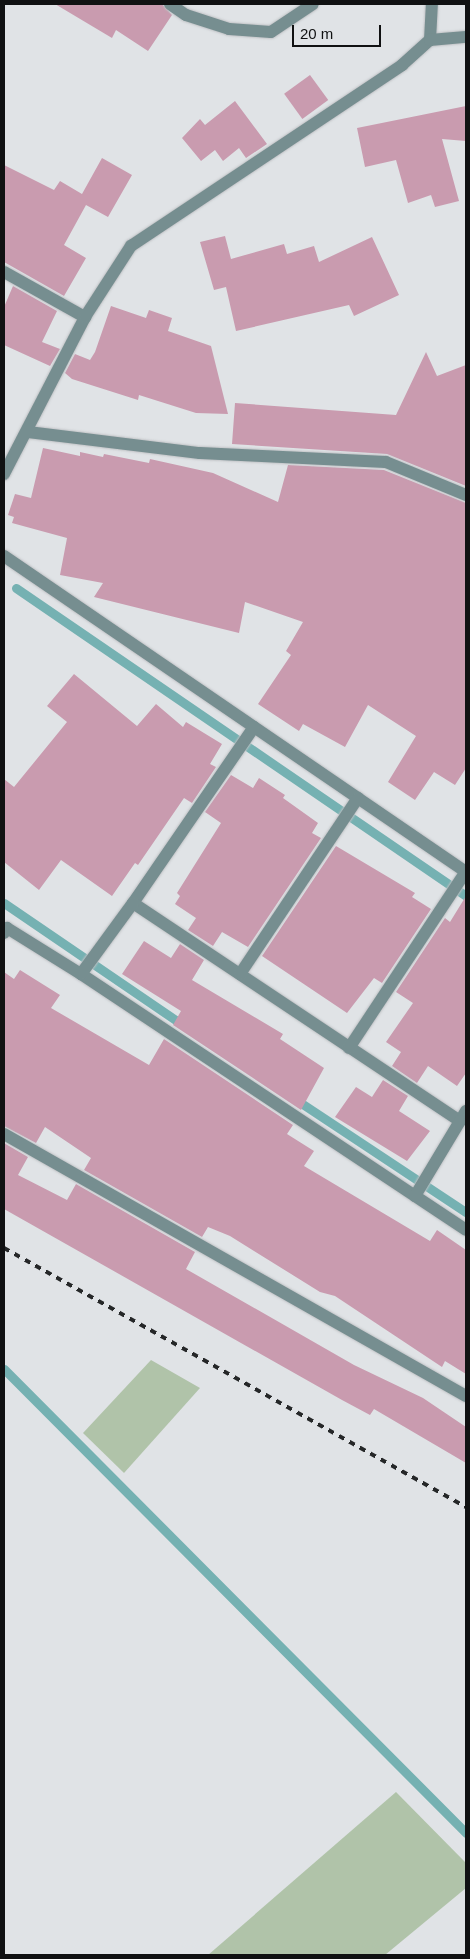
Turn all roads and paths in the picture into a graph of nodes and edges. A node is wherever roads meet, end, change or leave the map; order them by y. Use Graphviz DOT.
graph roads {
  1 [pos="170,4"];
  2 [pos="313,4"];
  3 [pos="432,4"];
  4 [pos="466,37"];
  5 [pos="430,40"];
  6 [pos="4,272"];
  7 [pos="85,317"];
  8 [pos="28,432"];
  9 [pos="4,474"];
  10 [pos="466,495"];
  11 [pos="4,556"];
  12 [pos="254,727"];
  13 [pos="355,803"];
  14 [pos="464,875"];
  15 [pos="132,903"];
  16 [pos="5,929"];
  17 [pos="84,971"];
  18 [pos="240,974"];
  19 [pos="349,1048"];
  20 [pos="463,1116"];
  21 [pos="4,1134"];
  22 [pos="417,1191"];
  23 [pos="466,1230"];
  24 [pos="466,1396"];
  1 -- 2 [label="street"];
  3 -- 5 [label="street"];
  4 -- 5 [label="street"];
  5 -- 7 [label="street"];
  6 -- 7 [label="street"];
  7 -- 8 [label="street"];
  8 -- 9 [label="street"];
  8 -- 10 [label="street"];
  11 -- 12 [label="street"];
  12 -- 13 [label="street"];
  12 -- 15 [label="street"];
  13 -- 14 [label="street"];
  13 -- 18 [label="street"];
  14 -- 19 [label="street"];
  15 -- 17 [label="street"];
  15 -- 18 [label="street"];
  16 -- 17 [label="street"];
  17 -- 22 [label="street"];
  18 -- 19 [label="street"];
  19 -- 20 [label="street"];
  20 -- 22 [label="street"];
  21 -- 24 [label="street"];
  22 -- 23 [label="street"];
}
